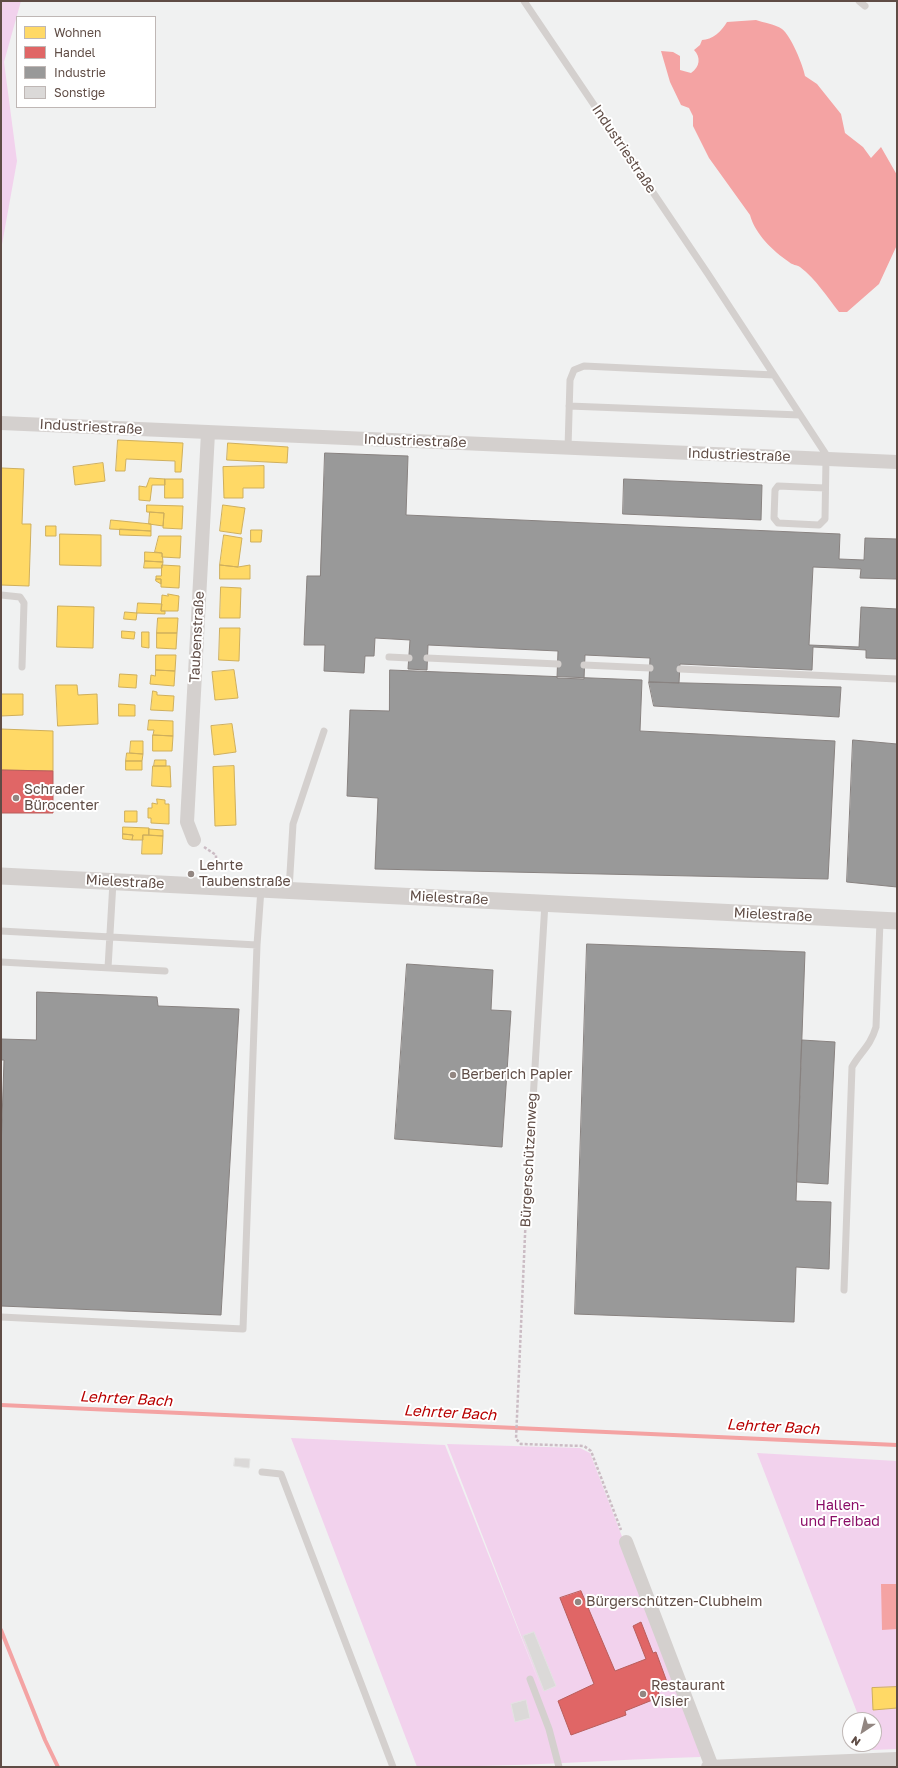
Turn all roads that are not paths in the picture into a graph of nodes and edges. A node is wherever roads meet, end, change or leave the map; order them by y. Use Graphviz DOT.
graph roads {
  1 [pos="524,1"];
  2 [pos="774,375"];
  3 [pos="569,406"];
  4 [pos="800,415"];
  5 [pos="1,423"];
  6 [pos="208,433"];
  7 [pos="568,448"];
  8 [pos="827,459"];
  9 [pos="897,462"];
  10 [pos="825,488"];
  11 [pos="1,595"];
  12 [pos="389,657"];
  13 [pos="409,658"];
  14 [pos="427,658"];
  15 [pos="558,664"];
  16 [pos="584,665"];
  17 [pos="22,668"];
  18 [pos="650,668"];
  19 [pos="680,669"];
  20 [pos="897,679"];
  21 [pos="324,731"];
  22 [pos="194,840"];
  23 [pos="1,876"];
  24 [pos="113,881"];
  25 [pos="261,889"];
  26 [pos="289,890"];
  27 [pos="545,902"];
  28 [pos="889,921"];
  29 [pos="1,931"];
  30 [pos="110,937"];
  31 [pos="257,945"];
  32 [pos="1,962"];
  33 [pos="108,968"];
  34 [pos="165,971"];
  35 [pos="528,1182"];
  36 [pos="844,1290"];
  37 [pos="1,1317"];
  38 [pos="262,1472"];
  39 [pos="626,1542"];
  40 [pos="530,1679"];
  41 [pos="897,1759"];
  42 [pos="392,1767"];
  43 [pos="559,1767"];
  44 [pos="708,1767"];
  45 [pos="712,1767"];
  1 -- 2 [label="lane, Industriestraße"];
  2 -- 3 [label="lane"];
  2 -- 4 [label="lane, Industriestraße"];
  3 -- 4 [label="lane"];
  3 -- 7 [label="lane"];
  4 -- 8 [label="lane, Industriestraße"];
  5 -- 6 [label="street, Industriestraße"];
  6 -- 7 [label="street, Industriestraße"];
  6 -- 22 [label="street, Taubenstraße"];
  7 -- 8 [label="street, Industriestraße"];
  8 -- 9 [label="street, Industriestraße"];
  8 -- 10 [label="lane"];
  10 -- 10 [label="lane"];
  11 -- 17 [label="lane"];
  12 -- 13 [label="lane"];
  14 -- 15 [label="lane"];
  16 -- 18 [label="lane"];
  19 -- 20 [label="lane"];
  21 -- 26 [label="lane"];
  23 -- 24 [label="street, Mielestraße"];
  24 -- 25 [label="street, Mielestraße"];
  24 -- 30 [label="lane"];
  25 -- 26 [label="street, Mielestraße"];
  25 -- 31 [label="lane"];
  26 -- 27 [label="street, Mielestraße"];
  27 -- 28 [label="street, Mielestraße"];
  27 -- 35 [label="lane, Bürgerschützenweg"];
  28 -- 36 [label="lane"];
  29 -- 30 [label="lane"];
  30 -- 31 [label="lane"];
  30 -- 33 [label="lane"];
  31 -- 37 [label="lane"];
  32 -- 33 [label="lane"];
  33 -- 34 [label="lane"];
  38 -- 42 [label="lane"];
  39 -- 45 [label="street"];
  40 -- 43 [label="lane"];
  41 -- 45 [label="street"];
  44 -- 45 [label="street"];
}
